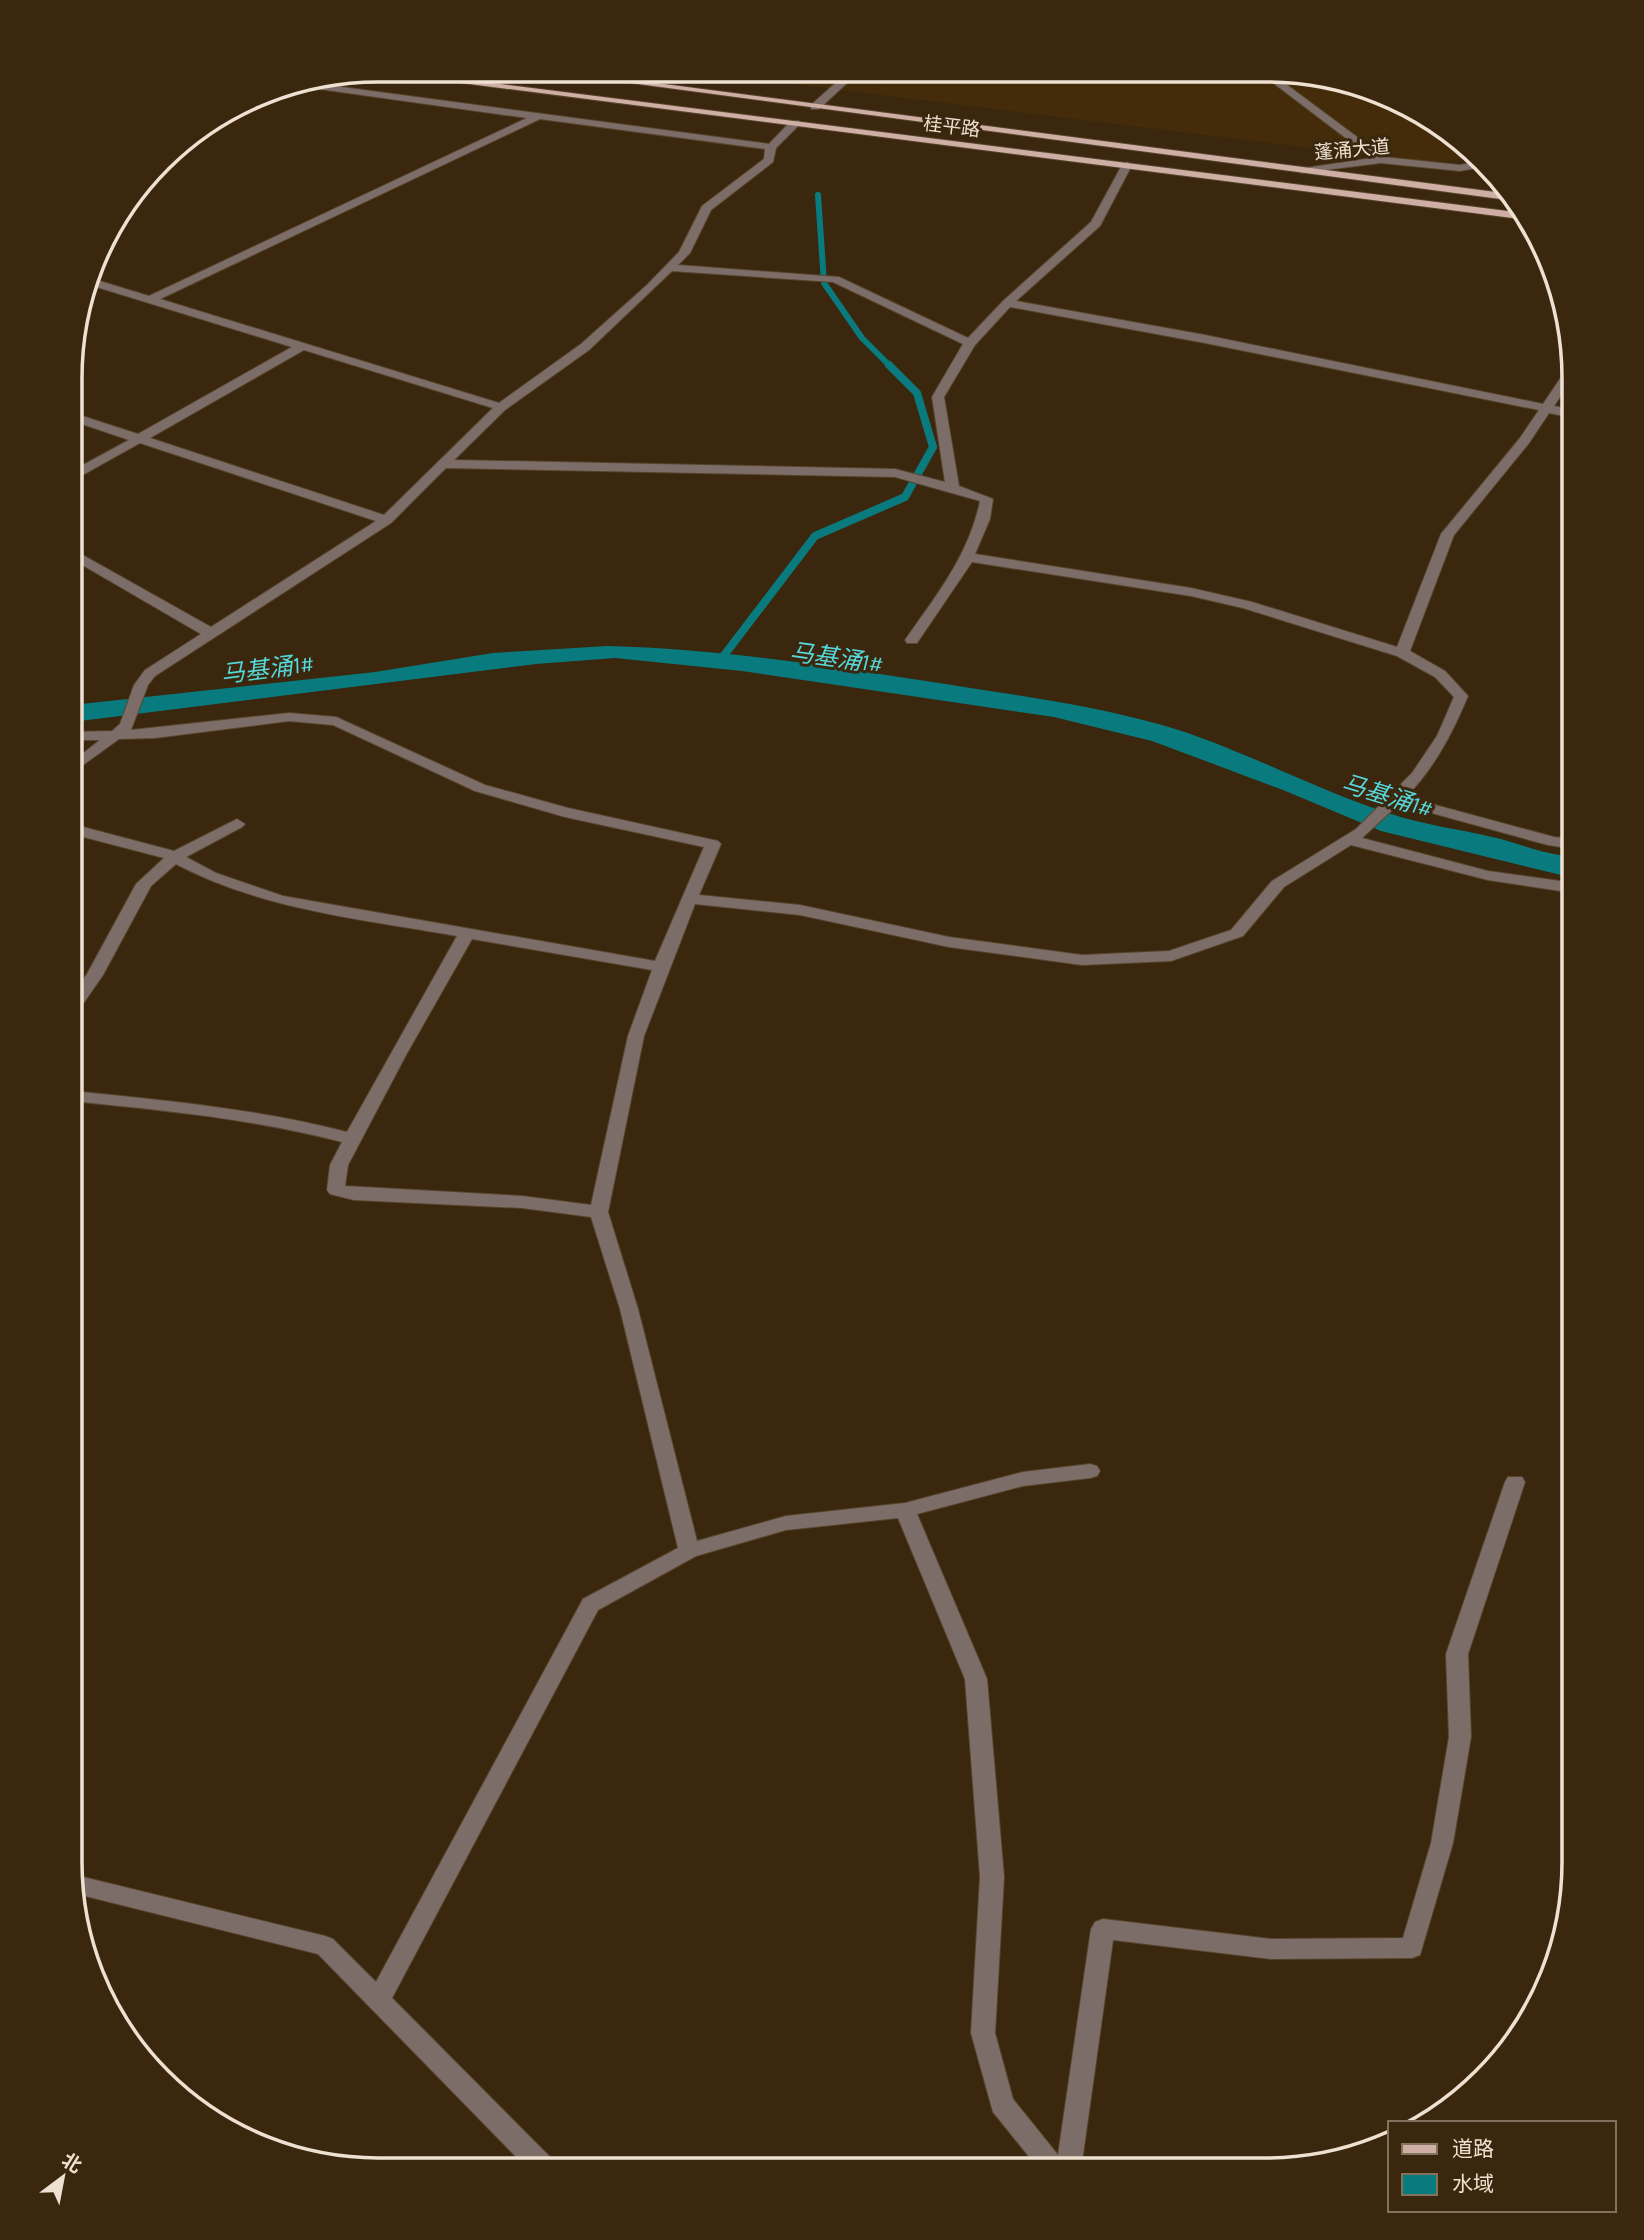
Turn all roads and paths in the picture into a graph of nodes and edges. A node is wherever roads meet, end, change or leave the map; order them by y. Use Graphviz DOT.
graph roads {
  1 [pos="461,82"];
  2 [pos="623,82"];
  3 [pos="843,82"];
  4 [pos="1278,83"];
  5 [pos="323,88"];
  6 [pos="815,107"];
  7 [pos="539,116"];
  8 [pos="795,124"];
  9 [pos="771,147"];
  10 [pos="1381,160"];
  11 [pos="1127,165"];
  12 [pos="1472,166"];
  13 [pos="1304,171"];
  14 [pos="1499,196"];
  15 [pos="1513,215"];
  16 [pos="671,268"];
  17 [pos="98,284"];
  18 [pos="149,300"];
  19 [pos="1007,303"];
  20 [pos="970,343"];
  21 [pos="301,347"];
  22 [pos="1562,385"];
  23 [pos="501,407"];
  24 [pos="1546,410"];
  25 [pos="1562,412"];
  26 [pos="82,420"];
  27 [pos="140,439"];
  28 [pos="442,464"];
  29 [pos="82,471"];
  30 [pos="953,489"];
  31 [pos="386,520"];
  32 [pos="967,557"];
  33 [pos="82,559"];
  34 [pos="212,634"];
  35 [pos="912,640"];
  36 [pos="1402,653"];
  37 [pos="122,729"];
  38 [pos="82,735"];
  39 [pos="82,761"];
  40 [pos="1391,804"];
  41 [pos="237,824"];
  42 [pos="82,832"];
  43 [pos="1354,836"];
  44 [pos="1562,843"];
  45 [pos="175,858"];
  46 [pos="1562,887"];
  47 [pos="691,899"];
  48 [pos="466,934"];
  49 [pos="661,967"];
  50 [pos="82,993"];
  51 [pos="82,1097"];
  52 [pos="352,1139"];
  53 [pos="599,1212"];
  54 [pos="1090,1471"];
  55 [pos="1515,1482"];
  56 [pos="905,1510"];
  57 [pos="689,1551"];
  58 [pos="84,1886"];
  59 [pos="379,2000"];
  60 [pos="534,2158"];
  61 [pos="1045,2158"];
  62 [pos="1071,2158"];
  1 -- 8 [label="main road, 桂平路"];
  2 -- 6 [label="main road, 桂平路"];
  3 -- 6 [label="street"];
  4 -- 10 [label="street"];
  5 -- 7 [label="street"];
  6 -- 13 [label="main road, 桂平路"];
  7 -- 9 [label="street"];
  7 -- 18 [label="street"];
  8 -- 9 [label="street"];
  8 -- 11 [label="main road, 桂平路"];
  9 -- 16 [label="street"];
  10 -- 12 [label="street, 蓬涌大道"];
  10 -- 13 [label="street, 蓬涌大道"];
  11 -- 15 [label="main road, 桂平路"];
  11 -- 19 [label="street"];
  13 -- 14 [label="main road, 桂平路"];
  16 -- 20 [label="street"];
  16 -- 23 [label="street"];
  17 -- 18 [label="street"];
  18 -- 21 [label="street"];
  19 -- 20 [label="street"];
  19 -- 24 [label="street"];
  20 -- 30 [label="street"];
  21 -- 23 [label="street"];
  21 -- 27 [label="street"];
  22 -- 24 [label="street"];
  23 -- 28 [label="street"];
  24 -- 25 [label="street"];
  24 -- 36 [label="street"];
  26 -- 27 [label="street"];
  27 -- 29 [label="street"];
  27 -- 31 [label="street"];
  28 -- 30 [label="street"];
  28 -- 31 [label="street"];
  30 -- 32 [label="street"];
  31 -- 34 [label="street"];
  32 -- 35 [label="street"];
  32 -- 36 [label="street"];
  33 -- 34 [label="street"];
  34 -- 37 [label="street"];
  36 -- 40 [label="street"];
  37 -- 38 [label="street"];
  37 -- 39 [label="street"];
  37 -- 47 [label="street"];
  40 -- 43 [label="street"];
  40 -- 44 [label="street"];
  41 -- 45 [label="street"];
  42 -- 45 [label="street"];
  43 -- 46 [label="street"];
  43 -- 47 [label="street"];
  45 -- 48 [label="street"];
  45 -- 50 [label="street"];
  47 -- 49 [label="street"];
  48 -- 49 [label="street"];
  48 -- 52 [label="street"];
  49 -- 53 [label="street"];
  51 -- 52 [label="street"];
  52 -- 53 [label="street"];
  53 -- 57 [label="street"];
  54 -- 56 [label="street"];
  55 -- 62 [label="street"];
  56 -- 57 [label="street"];
  56 -- 61 [label="street"];
  57 -- 59 [label="street"];
  58 -- 59 [label="street"];
  59 -- 60 [label="street"];
}
